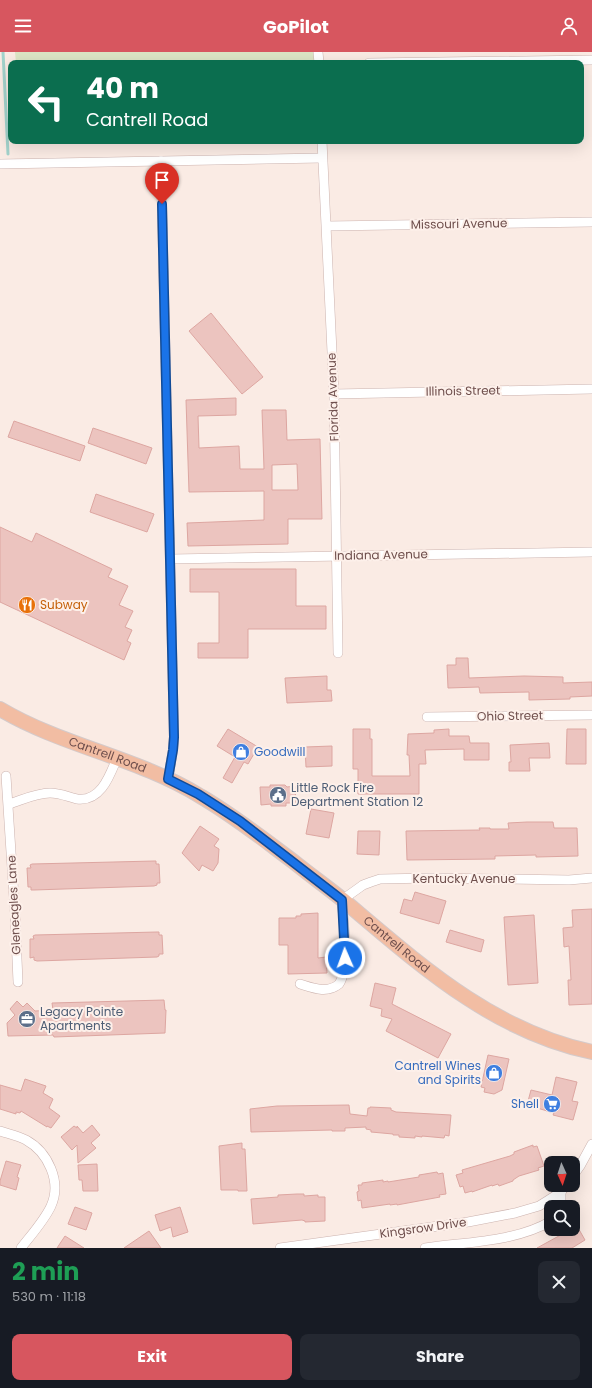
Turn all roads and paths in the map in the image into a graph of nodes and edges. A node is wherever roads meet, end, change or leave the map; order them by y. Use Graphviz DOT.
graph roads {
  1 [pos="322,144"];
  2 [pos="322,158"];
  3 [pos="161,161"];
  4 [pos="0,164"];
  5 [pos="592,222"];
  6 [pos="326,226"];
  7 [pos="592,389"];
  8 [pos="334,394"];
  9 [pos="592,552"];
  10 [pos="336,556"];
  11 [pos="170,559"];
  12 [pos="338,653"];
  13 [pos="0,709"];
  14 [pos="592,715"];
  15 [pos="427,717"];
  16 [pos="117,758"];
  17 [pos="6,776"];
  18 [pos="168,779"];
  19 [pos="9,804"];
  20 [pos="592,878"];
  21 [pos="342,900"];
  22 [pos="18,982"];
  23 [pos="300,984"];
  24 [pos="592,1052"];
  25 [pos="0,1132"];
  26 [pos="592,1144"];
  27 [pos="580,1166"];
  28 [pos="558,1192"];
  29 [pos="544,1224"];
  30 [pos="21,1248"];
  31 [pos="280,1248"];
  32 [pos="425,1248"];
  1 -- 2 [label="street, Florida Avenue"];
  2 -- 3 [label="street"];
  2 -- 6 [label="street, Florida Avenue"];
  3 -- 4 [label="street"];
  3 -- 11 [label="street"];
  5 -- 6 [label="street, Missouri Avenue"];
  6 -- 8 [label="street, Florida Avenue"];
  7 -- 8 [label="street, Illinois Street"];
  8 -- 10 [label="street, Florida Avenue"];
  9 -- 10 [label="street, Indiana Avenue"];
  10 -- 11 [label="street, Indiana Avenue"];
  10 -- 12 [label="street, Florida Avenue"];
  11 -- 18 [label="street"];
  13 -- 16 [label="main road, Cantrell Road"];
  14 -- 15 [label="street, Ohio Street"];
  16 -- 18 [label="main road, Cantrell Road"];
  16 -- 19 [label="street"];
  17 -- 19 [label="street, Gleneagles Lane"];
  18 -- 21 [label="main road, Cantrell Road"];
  19 -- 22 [label="street, Gleneagles Lane"];
  20 -- 21 [label="street, Kentucky Avenue"];
  21 -- 23 [label="street"];
  21 -- 24 [label="main road, Cantrell Road"];
  25 -- 30 [label="street"];
  26 -- 27 [label="street"];
  28 -- 31 [label="street, Kingsrow Drive"];
  29 -- 32 [label="street"];
}
